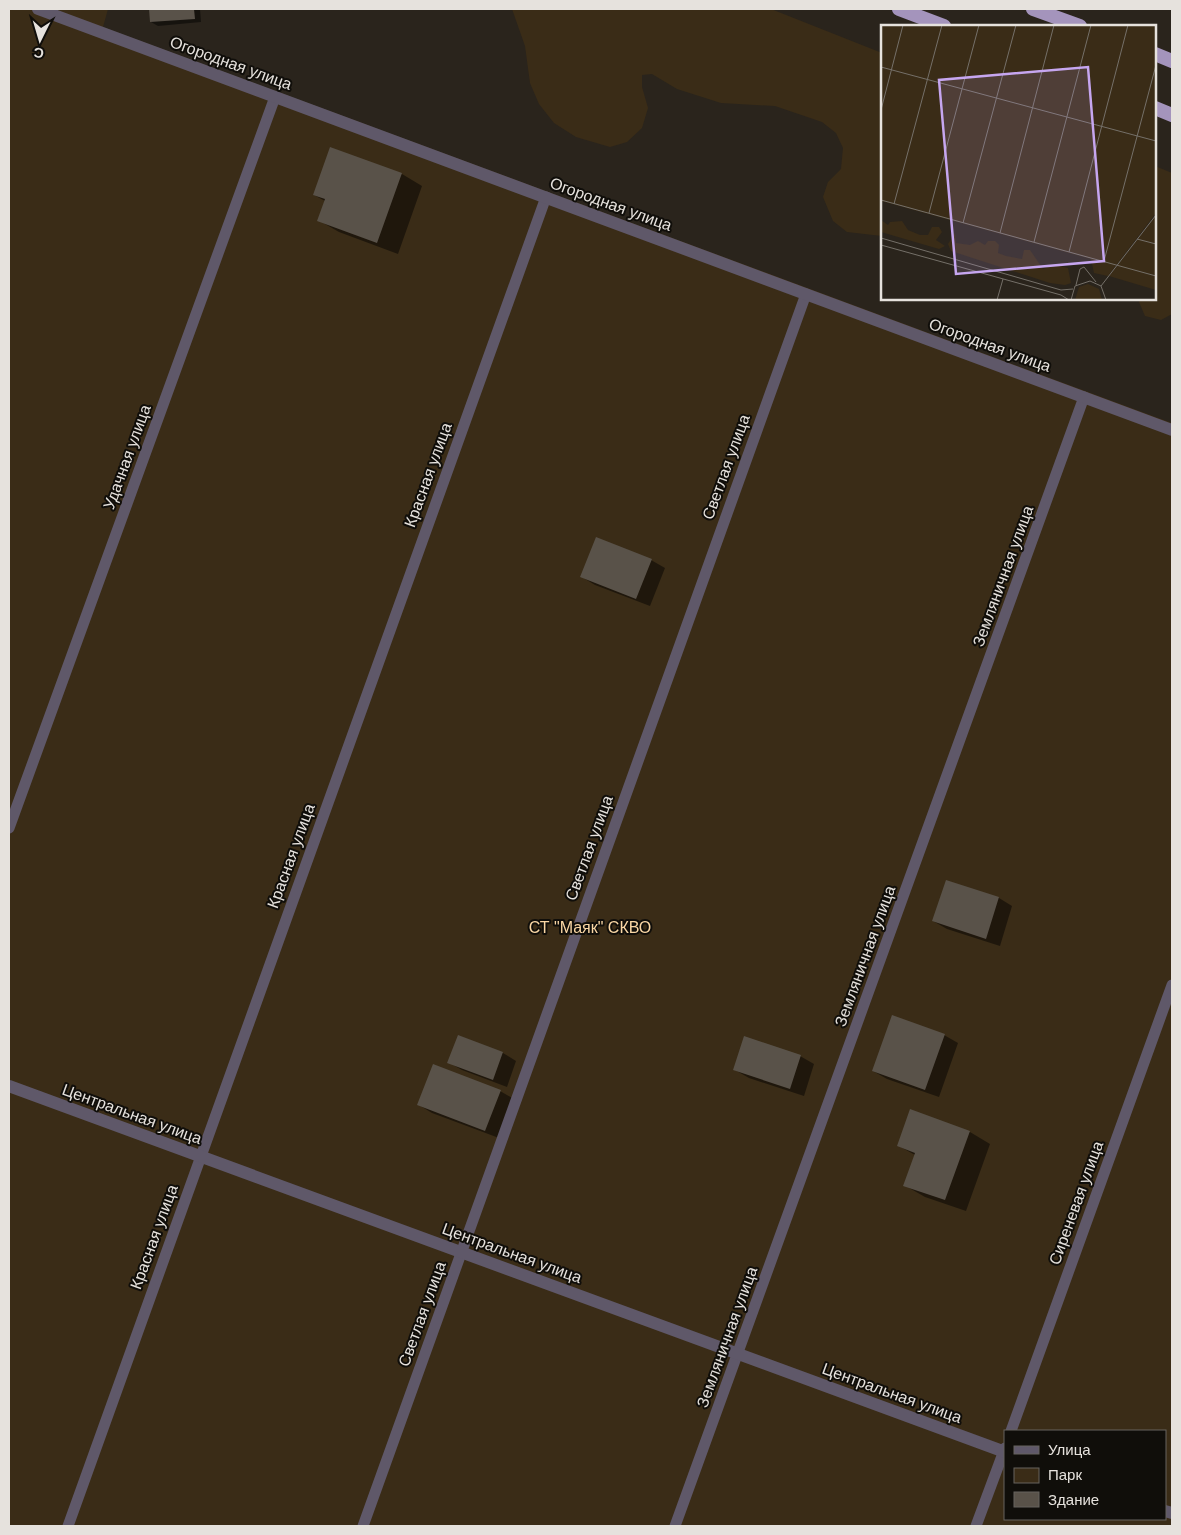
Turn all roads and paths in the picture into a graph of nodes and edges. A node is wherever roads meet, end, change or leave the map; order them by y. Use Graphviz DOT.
graph roads {
  1 [pos="38,9"];
  2 [pos="899,9"];
  3 [pos="1033,9"];
  4 [pos="941,25"];
  5 [pos="1077,25"];
  6 [pos="1156,54"];
  7 [pos="1172,61"];
  8 [pos="275,97"];
  9 [pos="1156,108"];
  10 [pos="1172,114"];
  11 [pos="546,197"];
  12 [pos="806,294"];
  13 [pos="1084,397"];
  14 [pos="1172,430"];
  15 [pos="9,828"];
  16 [pos="1172,985"];
  17 [pos="9,1086"];
  18 [pos="201,1156"];
  19 [pos="461,1252"];
  20 [pos="738,1354"];
  21 [pos="1011,1430"];
  22 [pos="1004,1450"];
  23 [pos="68,1526"];
  24 [pos="363,1526"];
  25 [pos="675,1526"];
  26 [pos="976,1526"];
  1 -- 8 [label="street, Огородная улица"];
  2 -- 4 [label="highway"];
  3 -- 5 [label="highway"];
  6 -- 7 [label="highway"];
  8 -- 11 [label="street, Огородная улица"];
  8 -- 15 [label="lane, Удачная улица"];
  9 -- 10 [label="highway"];
  11 -- 12 [label="street, Огородная улица"];
  11 -- 18 [label="lane, Красная улица"];
  12 -- 13 [label="street, Огородная улица"];
  12 -- 19 [label="lane, Светлая улица"];
  13 -- 14 [label="street, Огородная улица"];
  13 -- 20 [label="lane, Земляничная улица"];
  16 -- 21 [label="lane, Сиреневая улица"];
  17 -- 18 [label="street, Центральная улица"];
  18 -- 19 [label="street, Центральная улица"];
  18 -- 23 [label="lane, Красная улица"];
  19 -- 20 [label="street, Центральная улица"];
  19 -- 24 [label="lane, Светлая улица"];
  20 -- 22 [label="street, Центральная улица"];
  20 -- 25 [label="lane, Земляничная улица"];
  22 -- 26 [label="lane"];
}
